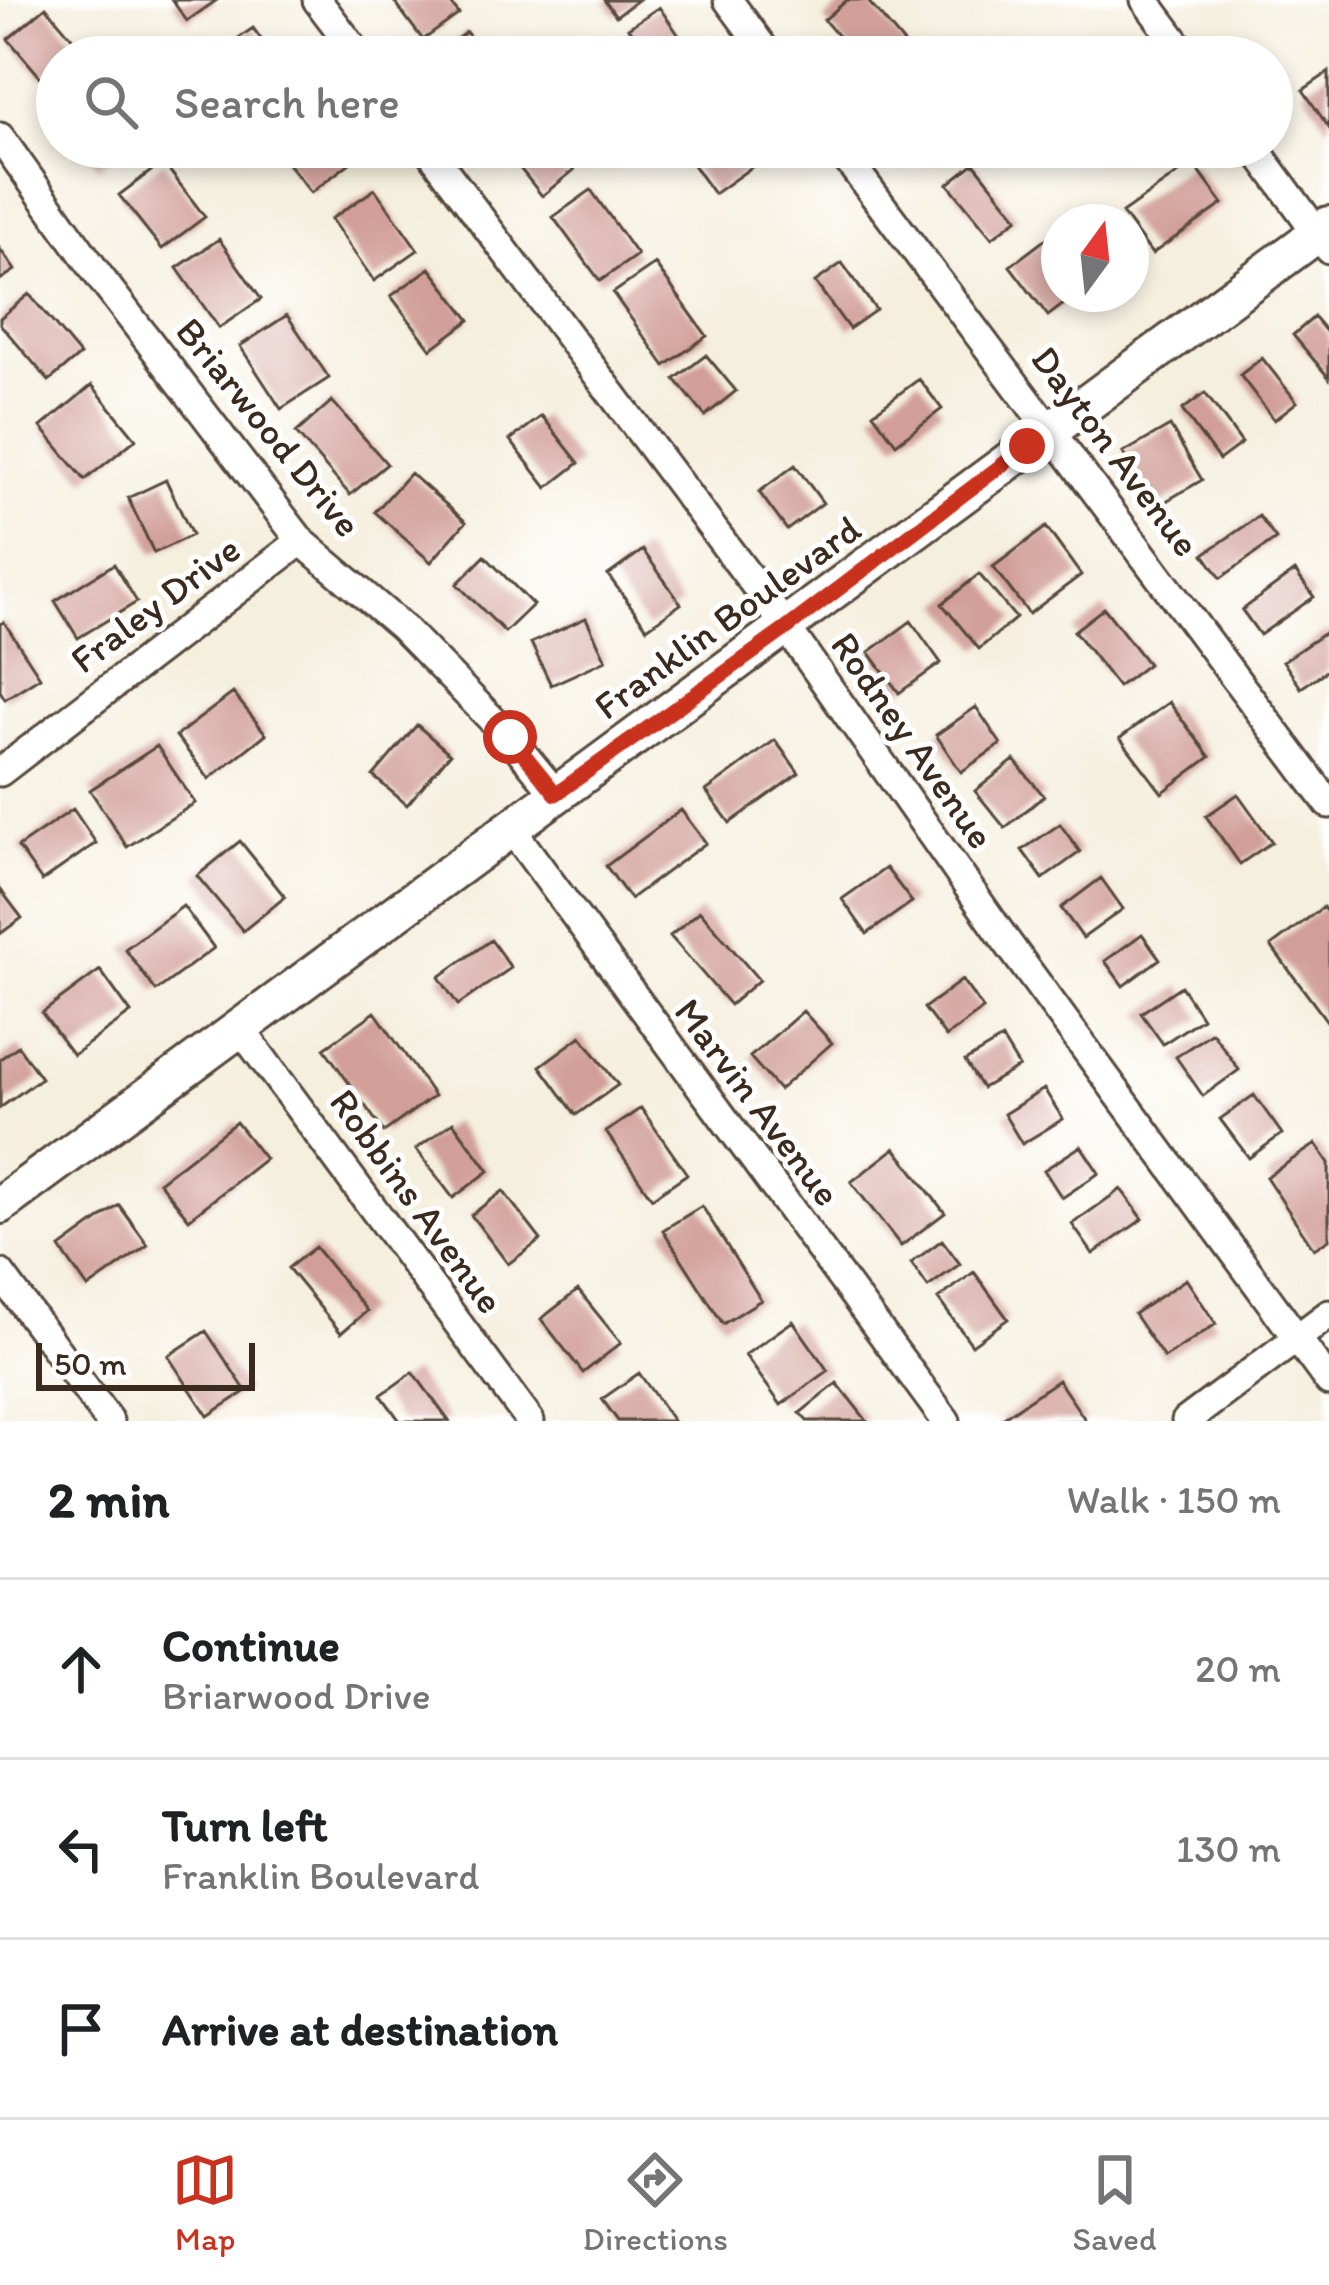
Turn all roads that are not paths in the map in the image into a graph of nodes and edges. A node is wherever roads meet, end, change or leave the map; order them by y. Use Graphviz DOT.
graph roads {
  1 [pos="317,0"];
  2 [pos="728,0"];
  3 [pos="1145,0"];
  4 [pos="344,36"];
  5 [pos="755,36"];
  6 [pos="1172,36"];
  7 [pos="0,137"];
  8 [pos="443,168"];
  9 [pos="854,168"];
  10 [pos="1271,168"];
  11 [pos="1325,236"];
  12 [pos="1051,427"];
  13 [pos="301,541"];
  14 [pos="787,628"];
  15 [pos="0,772"];
  16 [pos="556,794"];
  17 [pos="1329,804"];
  18 [pos="511,826"];
  19 [pos="240,1028"];
  20 [pos="0,1204"];
  21 [pos="0,1274"];
  22 [pos="1329,1314"];
  23 [pos="1296,1339"];
  24 [pos="1329,1382"];
  25 [pos="109,1421"];
  26 [pos="530,1421"];
  27 [pos="946,1421"];
  28 [pos="1186,1421"];
  1 -- 4 [label="street"];
  2 -- 5 [label="street"];
  3 -- 6 [label="street"];
  7 -- 13 [label="street, Briarwood Drive"];
  8 -- 14 [label="street, Rodney Avenue"];
  9 -- 12 [label="street, Dayton Avenue"];
  10 -- 11 [label="street"];
  11 -- 12 [label="street, Franklin Boulevard"];
  12 -- 14 [label="street, Franklin Boulevard"];
  12 -- 17 [label="street, Dayton Avenue"];
  13 -- 15 [label="street, Fraley Drive"];
  13 -- 16 [label="street, Briarwood Drive"];
  14 -- 16 [label="street, Franklin Boulevard"];
  14 -- 23 [label="street, Rodney Avenue"];
  16 -- 18 [label="street, Franklin Boulevard"];
  18 -- 19 [label="street, Franklin Boulevard"];
  18 -- 27 [label="street, Marvin Avenue"];
  19 -- 20 [label="street, Franklin Boulevard"];
  19 -- 26 [label="street, Robbins Avenue"];
  21 -- 25 [label="street"];
  22 -- 23 [label="street"];
  23 -- 24 [label="street, Rodney Avenue"];
  23 -- 28 [label="street"];
}
